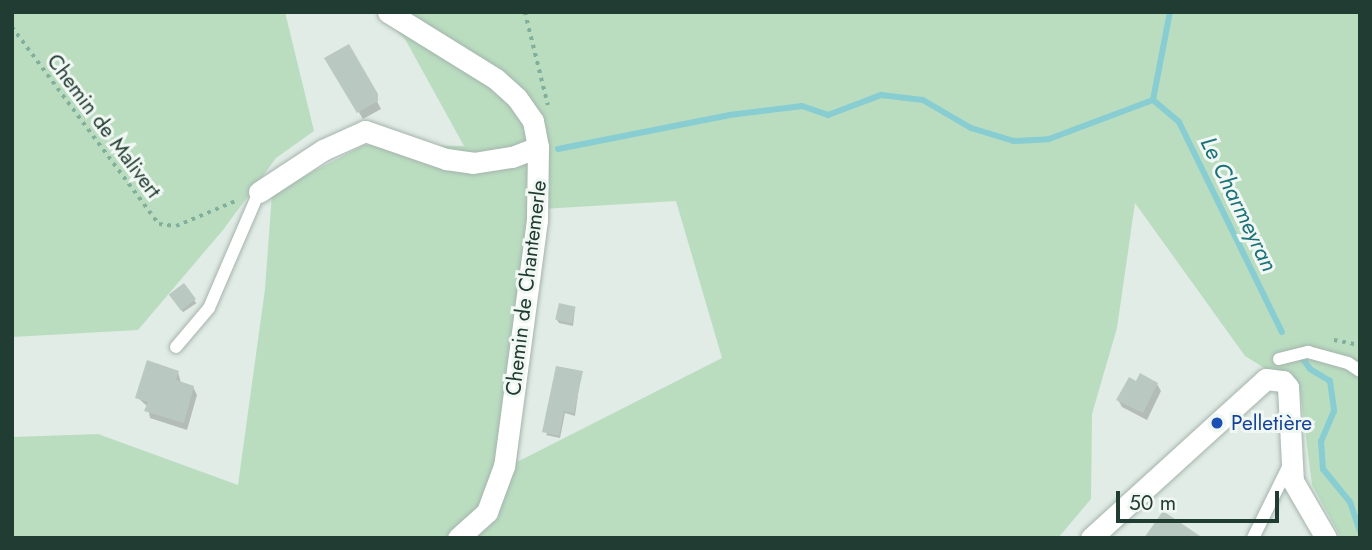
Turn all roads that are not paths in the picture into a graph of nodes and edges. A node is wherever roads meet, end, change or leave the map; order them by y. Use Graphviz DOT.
graph roads {
  1 [pos="388,12"];
  2 [pos="538,148"];
  3 [pos="260,192"];
  4 [pos="176,347"];
  5 [pos="1279,359"];
  6 [pos="1360,371"];
  7 [pos="1289,465"];
  8 [pos="458,538"];
  9 [pos="1091,538"];
  10 [pos="1252,538"];
  11 [pos="1326,538"];
  1 -- 2 [label="street, Chemin de Chantemerle"];
  2 -- 3 [label="street"];
  2 -- 8 [label="street, Chemin de Chantemerle"];
  3 -- 4 [label="lane"];
  5 -- 6 [label="lane"];
  7 -- 9 [label="street"];
  7 -- 10 [label="lane"];
  7 -- 11 [label="street"];
}
